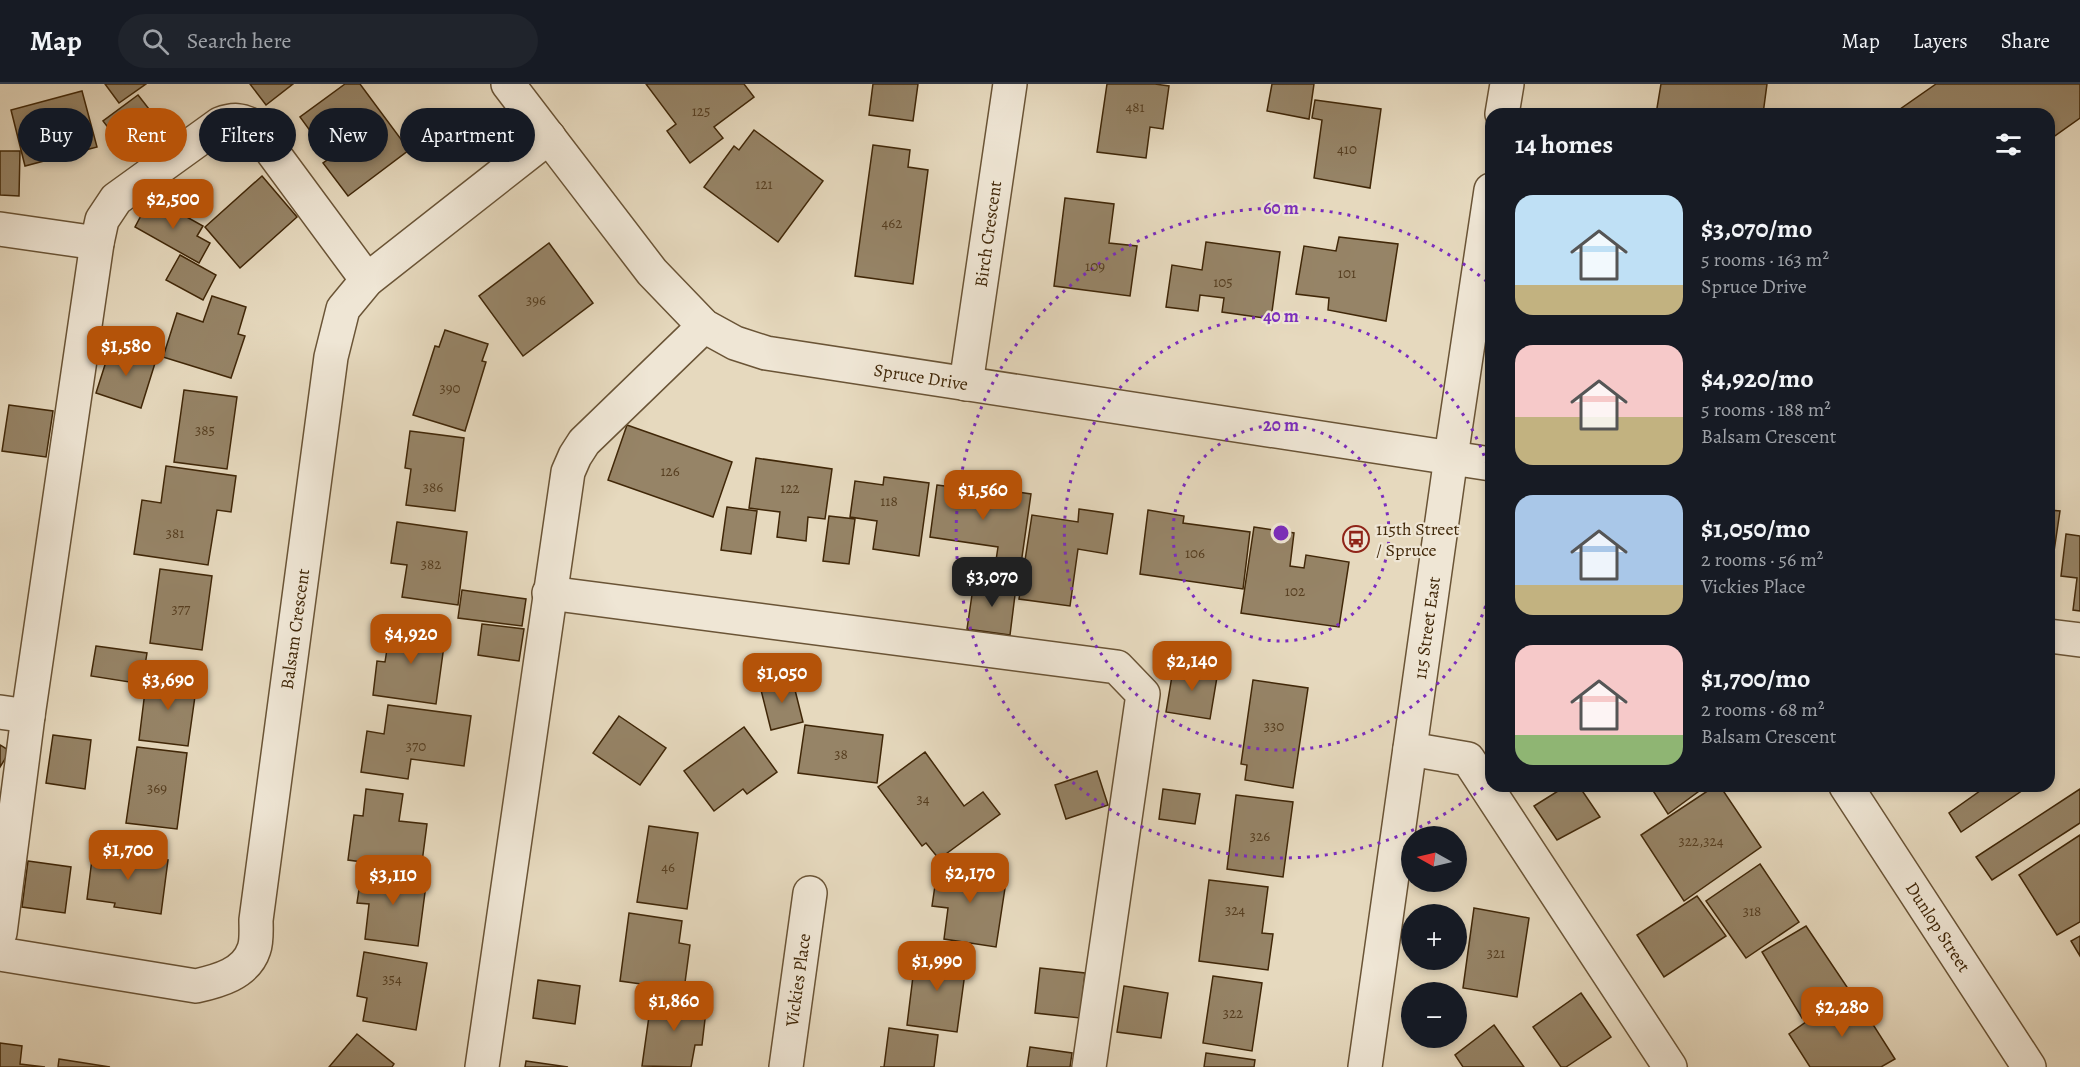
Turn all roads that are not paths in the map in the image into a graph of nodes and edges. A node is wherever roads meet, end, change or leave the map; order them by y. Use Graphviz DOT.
graph roads {
  1 [pos="508,84"];
  2 [pos="1010,84"];
  3 [pos="1507,84"];
  4 [pos="1503,108"];
  5 [pos="549,137"];
  6 [pos="0,229"];
  7 [pos="1485,229"];
  8 [pos="97,243"];
  9 [pos="367,280"];
  10 [pos="704,326"];
  11 [pos="966,384"];
  12 [pos="1450,457"];
  13 [pos="1485,463"];
  14 [pos="549,592"];
  15 [pos="2055,637"];
  16 [pos="2080,640"];
  17 [pos="14,714"];
  18 [pos="1410,749"];
  19 [pos="1485,785"];
  20 [pos="1490,792"];
  21 [pos="1850,792"];
  22 [pos="810,893"];
  23 [pos="0,933"];
  24 [pos="0,954"];
  25 [pos="482,1067"];
  26 [pos="786,1067"];
  27 [pos="1089,1067"];
  28 [pos="1365,1067"];
  29 [pos="1671,1067"];
  30 [pos="2029,1067"];
  1 -- 5 [label="street, Spruce Drive"];
  2 -- 11 [label="street, Birch Crescent"];
  3 -- 4 [label="street"];
  5 -- 9 [label="street, Balsam Crescent"];
  5 -- 10 [label="street, Spruce Drive"];
  6 -- 8 [label="street"];
  7 -- 12 [label="street, 115 Street East"];
  8 -- 9 [label="street"];
  8 -- 17 [label="street"];
  9 -- 24 [label="street, Balsam Crescent"];
  10 -- 11 [label="street, Spruce Drive"];
  10 -- 14 [label="street"];
  11 -- 12 [label="street, Spruce Drive"];
  12 -- 13 [label="street"];
  12 -- 18 [label="street, 115 Street East"];
  14 -- 25 [label="street"];
  14 -- 27 [label="street"];
  15 -- 16 [label="street"];
  17 -- 23 [label="street"];
  18 -- 19 [label="street"];
  18 -- 28 [label="street, 115 Street East"];
  20 -- 29 [label="street"];
  21 -- 30 [label="street, Dunlop Street"];
  22 -- 26 [label="street, Vickies Place"];
}
